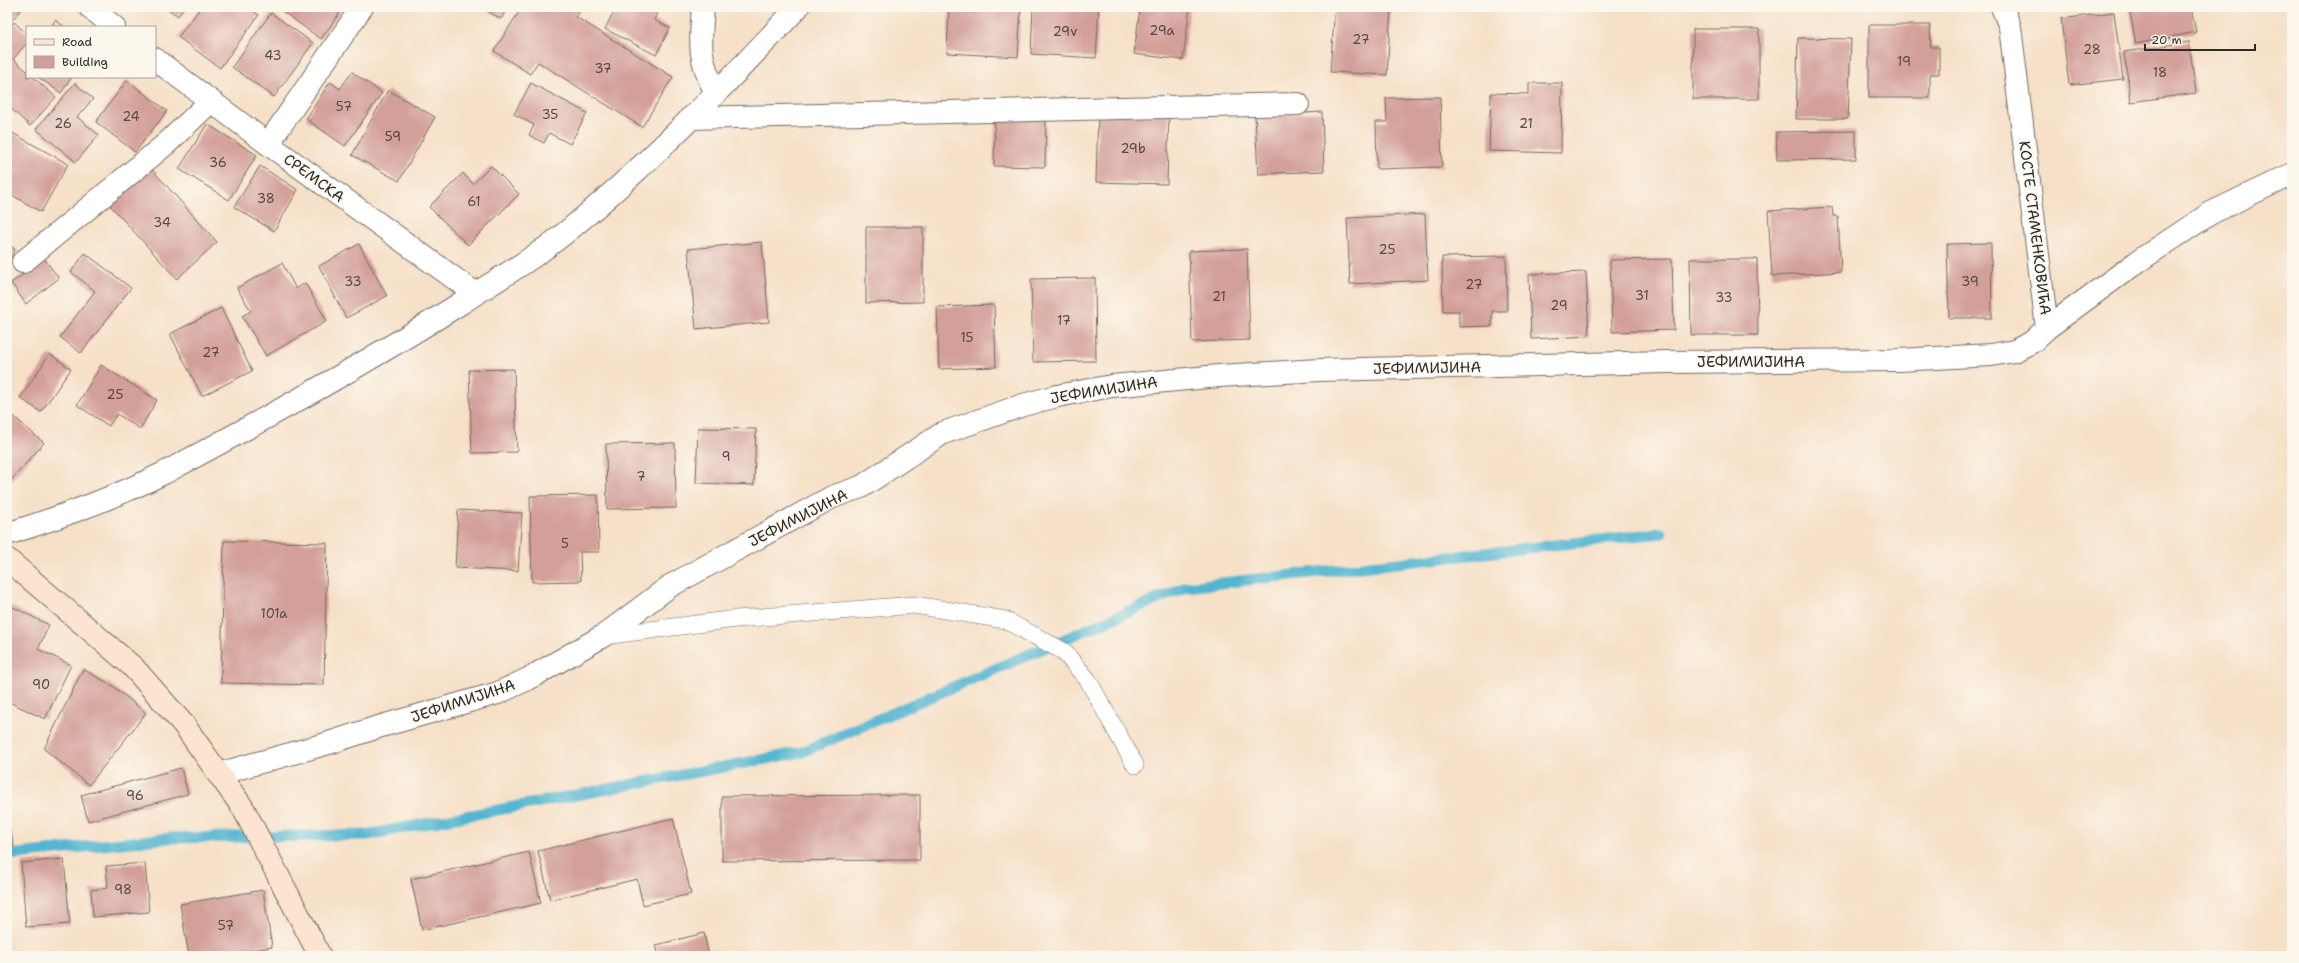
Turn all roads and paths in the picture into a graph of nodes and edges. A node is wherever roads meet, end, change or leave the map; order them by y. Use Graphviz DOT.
graph roads {
  1 [pos="90,7"];
  2 [pos="362,7"];
  3 [pos="703,7"];
  4 [pos="798,7"];
  5 [pos="2002,7"];
  6 [pos="113,26"];
  7 [pos="156,60"];
  8 [pos="716,93"];
  9 [pos="211,101"];
  10 [pos="1298,104"];
  11 [pos="690,118"];
  12 [pos="268,144"];
  13 [pos="2292,174"];
  14 [pos="23,262"];
  15 [pos="476,294"];
  16 [pos="2047,328"];
  17 [pos="7,534"];
  18 [pos="7,559"];
  19 [pos="603,636"];
  20 [pos="1135,765"];
  21 [pos="218,774"];
  22 [pos="320,956"];
  1 -- 6 [label="street"];
  2 -- 12 [label="street"];
  3 -- 8 [label="street"];
  4 -- 8 [label="street"];
  5 -- 16 [label="street, КОСТЕ СТАМЕНКОВИЋА"];
  7 -- 9 [label="street, СРЕМСКА"];
  8 -- 11 [label="street"];
  9 -- 12 [label="street, СРЕМСКА"];
  9 -- 14 [label="street"];
  10 -- 11 [label="street"];
  11 -- 15 [label="street"];
  12 -- 15 [label="street, СРЕМСКА"];
  13 -- 16 [label="street, КОСТЕ СТАМЕНКОВИЋА"];
  15 -- 17 [label="street"];
  16 -- 19 [label="street, ЈЕФИМИЈИНА"];
  18 -- 21 [label="main road"];
  19 -- 20 [label="lane"];
  19 -- 21 [label="street, ЈЕФИМИЈИНА"];
  21 -- 22 [label="main road"];
}
